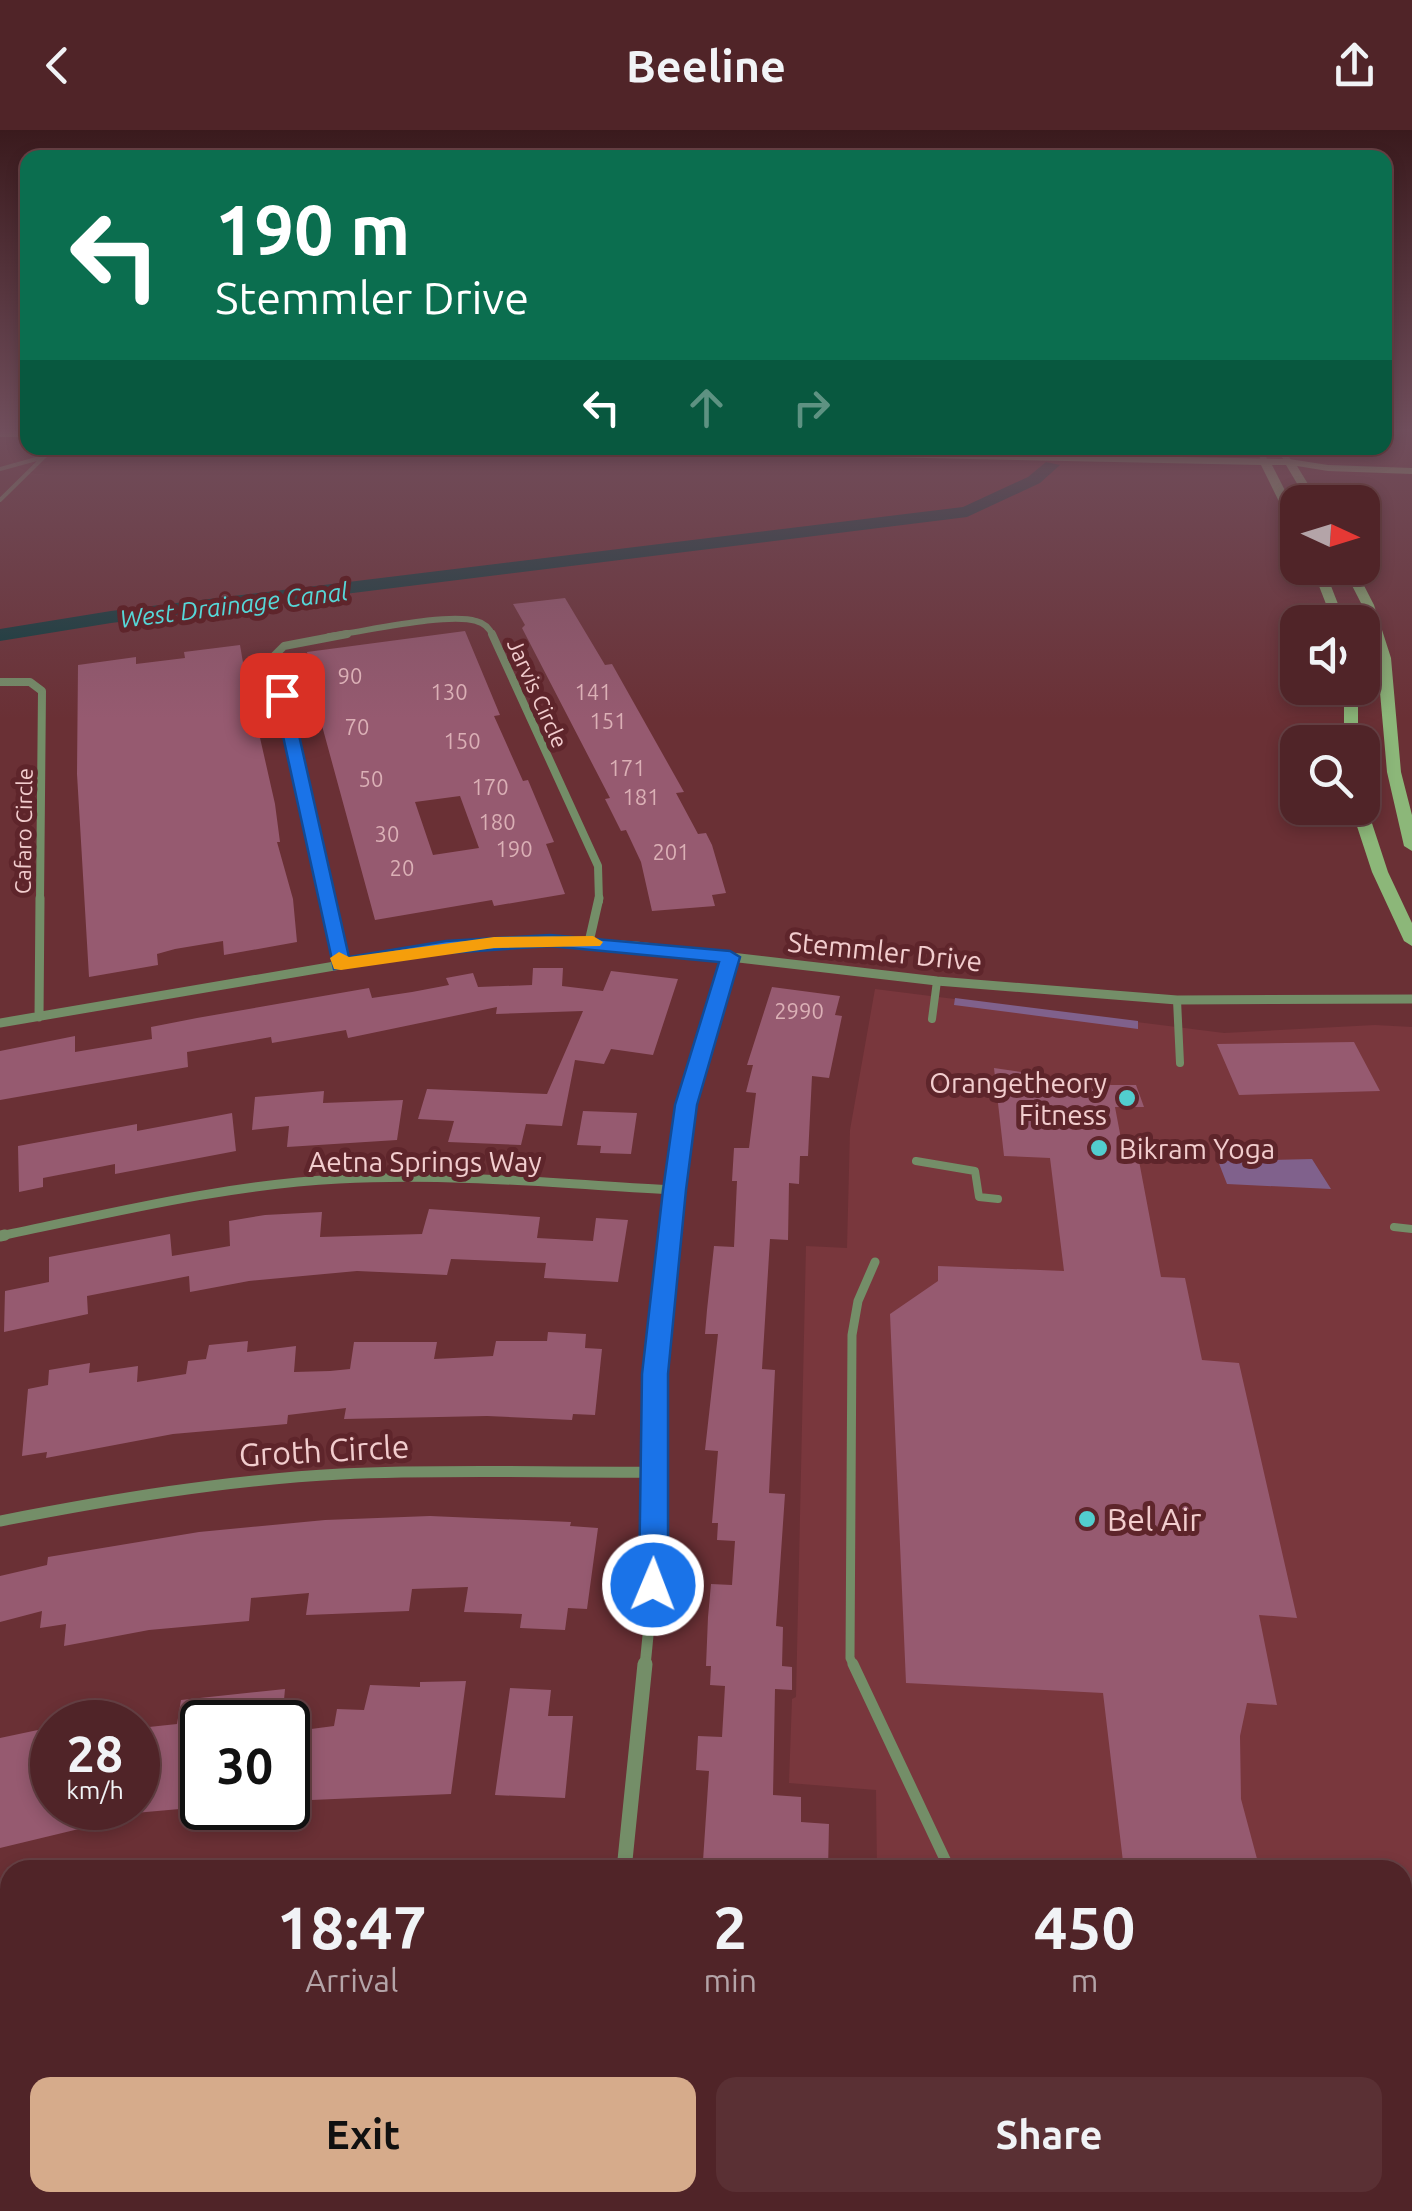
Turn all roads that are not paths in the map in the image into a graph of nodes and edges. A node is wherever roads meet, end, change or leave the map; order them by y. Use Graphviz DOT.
graph roads {
  1 [pos="1357,585"];
  2 [pos="0,682"];
  3 [pos="1407,813"];
  4 [pos="1365,825"];
  5 [pos="1412,846"];
  6 [pos="1412,941"];
  7 [pos="589,942"];
  8 [pos="730,957"];
  9 [pos="341,964"];
  10 [pos="937,981"];
  11 [pos="1412,999"];
  12 [pos="1178,1000"];
  13 [pos="38,1017"];
  14 [pos="932,1019"];
  15 [pos="0,1023"];
  16 [pos="1180,1063"];
  17 [pos="916,1161"];
  18 [pos="674,1190"];
  19 [pos="998,1199"];
  20 [pos="1394,1227"];
  21 [pos="1412,1229"];
  22 [pos="0,1236"];
  23 [pos="875,1262"];
  24 [pos="655,1472"];
  25 [pos="0,1521"];
  26 [pos="625,1860"];
  27 [pos="945,1860"];
  1 -- 3 [label="main road"];
  2 -- 13 [label="street, Cafaro Circle"];
  3 -- 5 [label="main road"];
  4 -- 6 [label="main road"];
  7 -- 8 [label="street, Stemmler Drive"];
  7 -- 9 [label="street, Stemmler Drive"];
  7 -- 9 [label="street, Jarvis Circle"];
  8 -- 10 [label="street, Stemmler Drive"];
  8 -- 18 [label="street"];
  9 -- 13 [label="street, Stemmler Drive"];
  10 -- 12 [label="street, Stemmler Drive"];
  10 -- 14 [label="lane"];
  11 -- 12 [label="street, Stemmler Drive"];
  12 -- 16 [label="lane"];
  13 -- 15 [label="street, Stemmler Drive"];
  17 -- 19 [label="lane"];
  18 -- 22 [label="street, Aetna Springs Way"];
  18 -- 24 [label="street"];
  20 -- 21 [label="lane"];
  23 -- 27 [label="lane"];
  24 -- 25 [label="street, Groth Circle"];
  24 -- 26 [label="street"];
}
